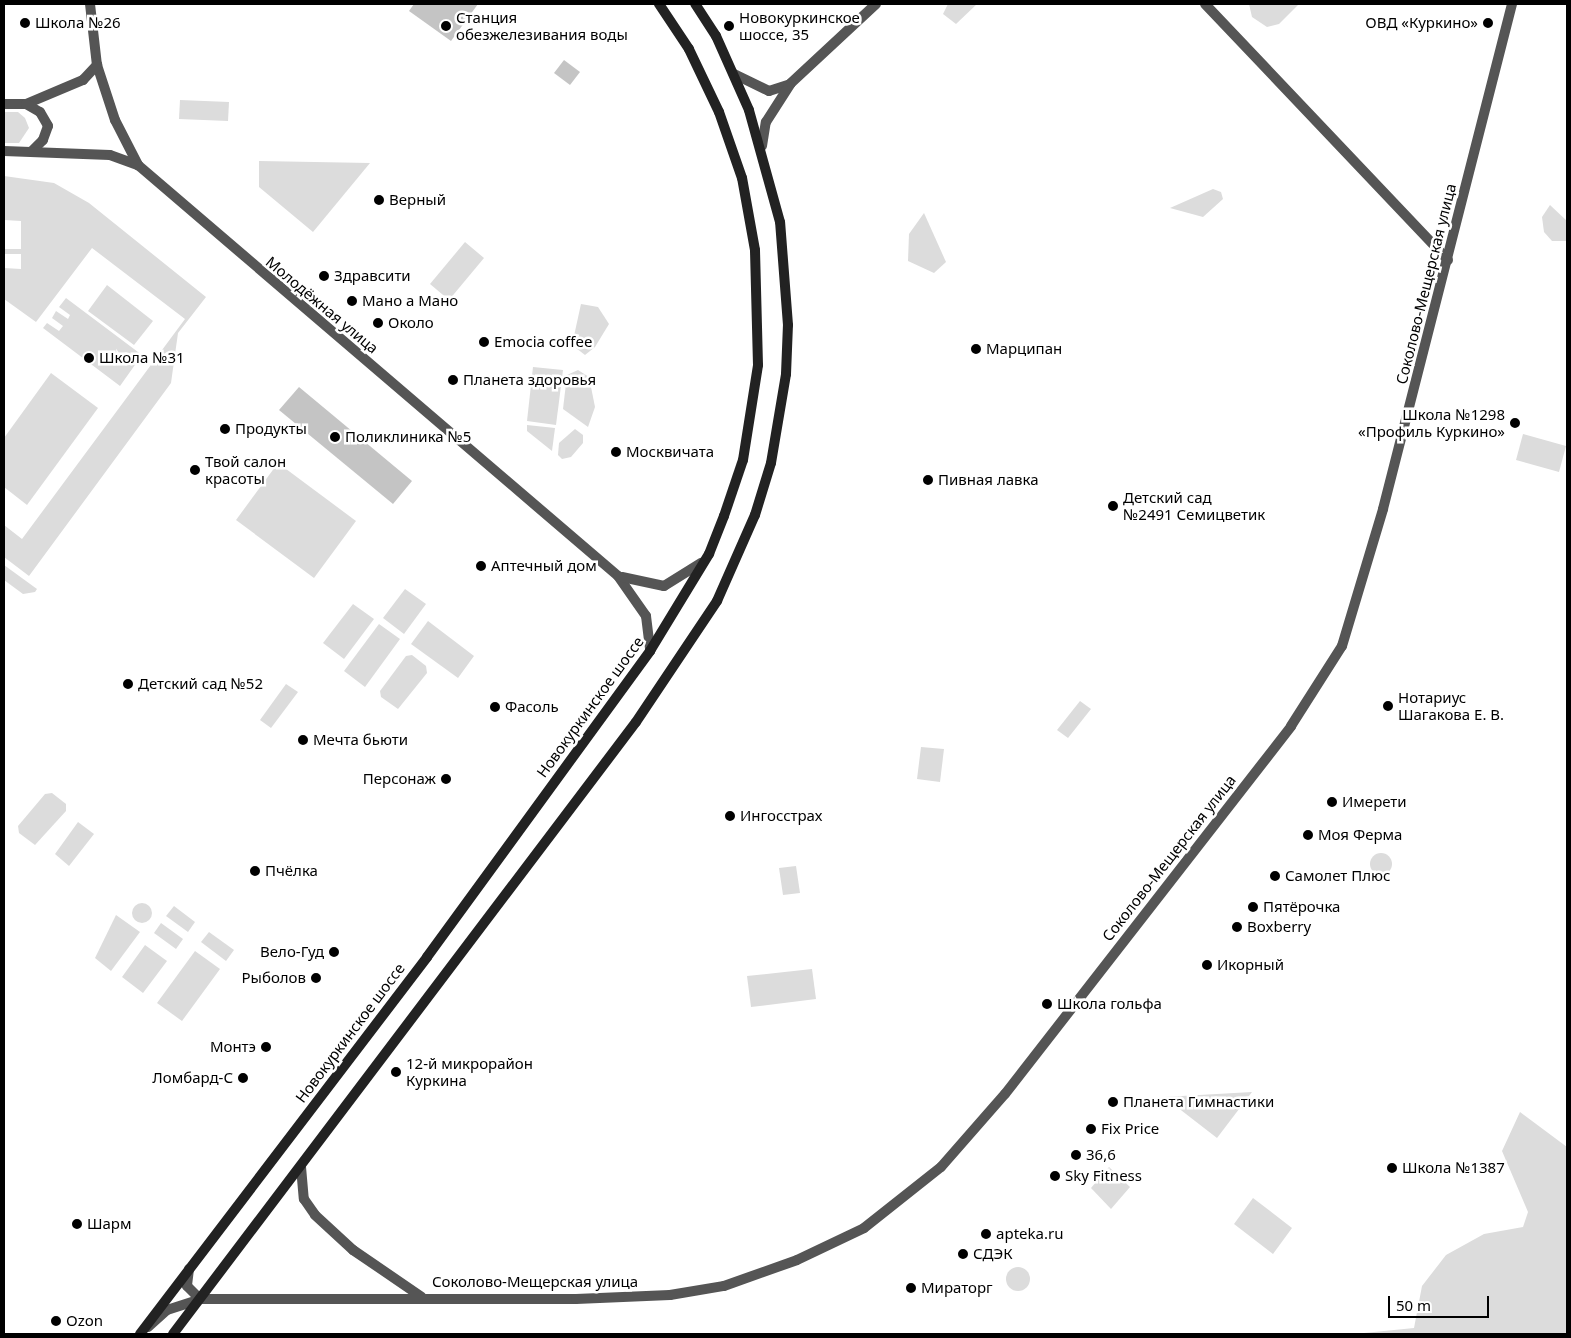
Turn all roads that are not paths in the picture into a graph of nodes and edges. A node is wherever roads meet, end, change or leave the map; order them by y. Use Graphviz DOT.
graph roads {
  1 [pos="90,4"];
  2 [pos="660,4"];
  3 [pos="695,4"];
  4 [pos="876,4"];
  5 [pos="1205,4"];
  6 [pos="1512,4"];
  7 [pos="97,65"];
  8 [pos="734,74"];
  9 [pos="791,83"];
  10 [pos="4,104"];
  11 [pos="26,104"];
  12 [pos="762,146"];
  13 [pos="4,151"];
  14 [pos="32,151"];
  15 [pos="138,165"];
  16 [pos="1448,260"];
  17 [pos="709,554"];
  18 [pos="618,576"];
  19 [pos="650,651"];
  20 [pos="300,1167"];
  21 [pos="189,1269"];
  22 [pos="422,1297"];
  23 [pos="200,1299"];
  24 [pos="141,1333"];
  25 [pos="173,1334"];
  1 -- 7 [label="street, Молодёжная улица"];
  2 -- 17 [label="main road, Новокуркинское шоссе"];
  3 -- 8 [label="main road"];
  4 -- 9 [label="street"];
  5 -- 16 [label="street"];
  6 -- 16 [label="street, Соколово-Мещерская улица"];
  7 -- 11 [label="street"];
  7 -- 15 [label="street, Молодёжная улица"];
  8 -- 9 [label="street"];
  8 -- 12 [label="main road"];
  9 -- 12 [label="street"];
  10 -- 11 [label="street"];
  11 -- 14 [label="street"];
  12 -- 20 [label="main road"];
  13 -- 14 [label="street"];
  14 -- 15 [label="street"];
  15 -- 18 [label="street, Молодёжная улица"];
  16 -- 22 [label="street, Соколово-Мещерская улица"];
  17 -- 18 [label="street, Молодёжная улица"];
  17 -- 19 [label="main road, Новокуркинское шоссе"];
  18 -- 19 [label="street, Молодёжная улица"];
  19 -- 21 [label="main road, Новокуркинское шоссе"];
  20 -- 22 [label="street, Соколово-Мещерская улица"];
  20 -- 23 [label="main road"];
  21 -- 23 [label="street"];
  21 -- 24 [label="main road, Новокуркинское шоссе"];
  22 -- 23 [label="street, Соколово-Мещерская улица"];
  23 -- 24 [label="street, Соколово-Мещерская улица"];
  23 -- 25 [label="main road"];
}
